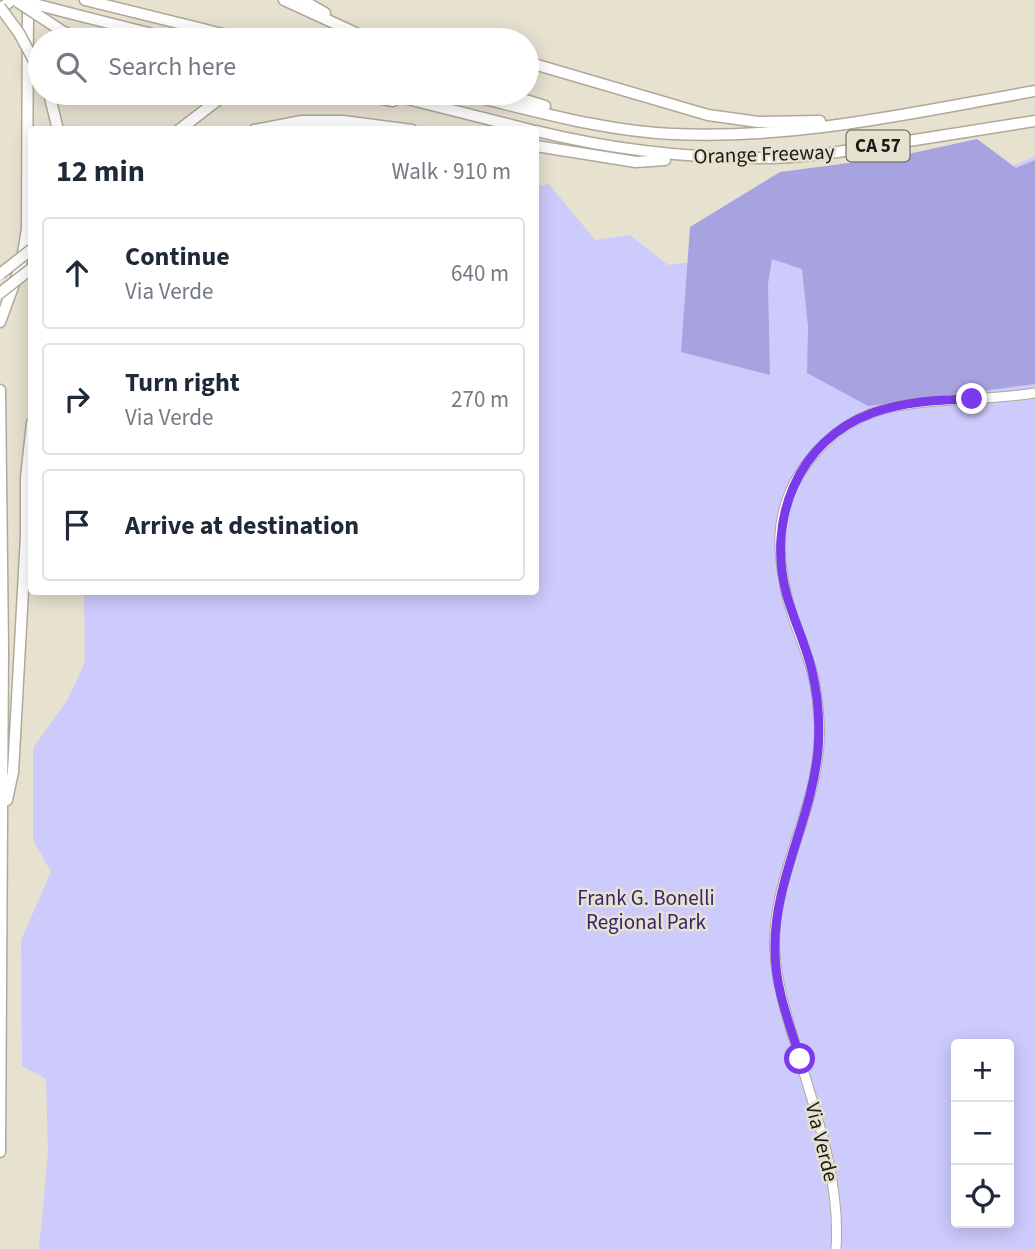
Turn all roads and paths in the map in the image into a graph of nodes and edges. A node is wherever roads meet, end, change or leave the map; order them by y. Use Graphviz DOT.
graph roads {
  1 [pos="16,0"];
  2 [pos="28,0"];
  3 [pos="85,0"];
  4 [pos="284,0"];
  5 [pos="302,0"];
  6 [pos="0,8"];
  7 [pos="58,28"];
  8 [pos="128,28"];
  9 [pos="198,28"];
  10 [pos="345,28"];
  11 [pos="345,28"];
  12 [pos="28,50"];
  13 [pos="539,66"];
  14 [pos="1035,91"];
  15 [pos="539,104"];
  16 [pos="52,105"];
  17 [pos="211,105"];
  18 [pos="420,105"];
  19 [pos="431,105"];
  20 [pos="511,105"];
  21 [pos="455,111"];
  22 [pos="577,120"];
  23 [pos="858,121"];
  24 [pos="1035,121"];
  25 [pos="369,125"];
  26 [pos="57,126"];
  27 [pos="184,126"];
  28 [pos="275,126"];
  29 [pos="356,126"];
  30 [pos="378,126"];
  31 [pos="517,126"];
  32 [pos="539,131"];
  33 [pos="539,146"];
  34 [pos="721,158"];
  35 [pos="28,252"];
  36 [pos="28,271"];
  37 [pos="0,274"];
  38 [pos="0,293"];
  39 [pos="0,322"];
  40 [pos="0,390"];
  41 [pos="1035,393"];
  42 [pos="28,460"];
  43 [pos="28,527"];
  44 [pos="26,536"];
  45 [pos="2,824"];
  46 [pos="0,1152"];
  47 [pos="836,1249"];
  1 -- 6 [label="highway"];
  1 -- 7 [label="highway, bridge"];
  1 -- 8 [label="highway, bridge"];
  2 -- 39 [label="highway"];
  3 -- 9 [label="highway"];
  4 -- 10 [label="highway"];
  5 -- 11 [label="highway"];
  6 -- 12 [label="highway, bridge"];
  13 -- 23 [label="highway"];
  14 -- 23 [label="highway, Orange Freeway / CA 57"];
  15 -- 22 [label="highway"];
  16 -- 26 [label="highway"];
  17 -- 27 [label="highway"];
  18 -- 21 [label="highway"];
  19 -- 21 [label="highway, Orange Freeway / CA 57"];
  20 -- 22 [label="highway, Orange Freeway / CA 57"];
  21 -- 31 [label="highway, Orange Freeway / CA 57"];
  22 -- 23 [label="highway, Orange Freeway / CA 57"];
  24 -- 34 [label="highway, Orange Freeway / CA 57"];
  25 -- 28 [label="highway"];
  25 -- 29 [label="highway"];
  25 -- 30 [label="highway"];
  32 -- 34 [label="highway, Orange Freeway / CA 57"];
  33 -- 34 [label="highway"];
  35 -- 37 [label="highway, bridge"];
  36 -- 38 [label="highway, bridge"];
  40 -- 45 [label="highway"];
  41 -- 47 [label="main road, Via Verde"];
  42 -- 44 [label="highway"];
  43 -- 44 [label="highway"];
  44 -- 45 [label="highway"];
  45 -- 46 [label="highway"];
}
